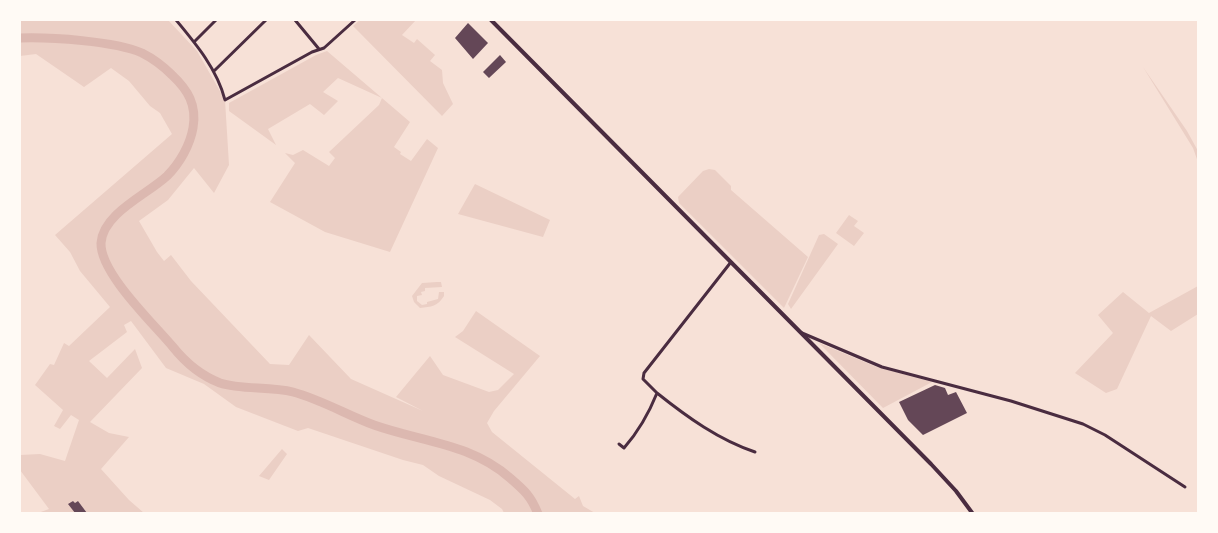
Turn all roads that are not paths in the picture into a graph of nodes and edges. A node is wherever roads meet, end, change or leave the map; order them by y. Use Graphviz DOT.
graph roads {
  1 [pos="176,20"];
  2 [pos="216,20"];
  3 [pos="266,20"];
  4 [pos="295,20"];
  5 [pos="355,20"];
  6 [pos="491,20"];
  7 [pos="194,42"];
  8 [pos="319,49"];
  9 [pos="213,71"];
  10 [pos="731,262"];
  11 [pos="801,333"];
  12 [pos="657,393"];
  13 [pos="619,444"];
  14 [pos="755,452"];
  15 [pos="1185,486"];
  16 [pos="973,513"];
  1 -- 7 [label="street"];
  2 -- 7 [label="street"];
  3 -- 9 [label="street"];
  4 -- 8 [label="street"];
  5 -- 8 [label="street"];
  6 -- 10 [label="main road"];
  7 -- 9 [label="street"];
  8 -- 9 [label="street"];
  10 -- 11 [label="main road"];
  10 -- 12 [label="street"];
  11 -- 15 [label="street"];
  11 -- 16 [label="main road"];
  12 -- 13 [label="street"];
  12 -- 14 [label="street"];
}
